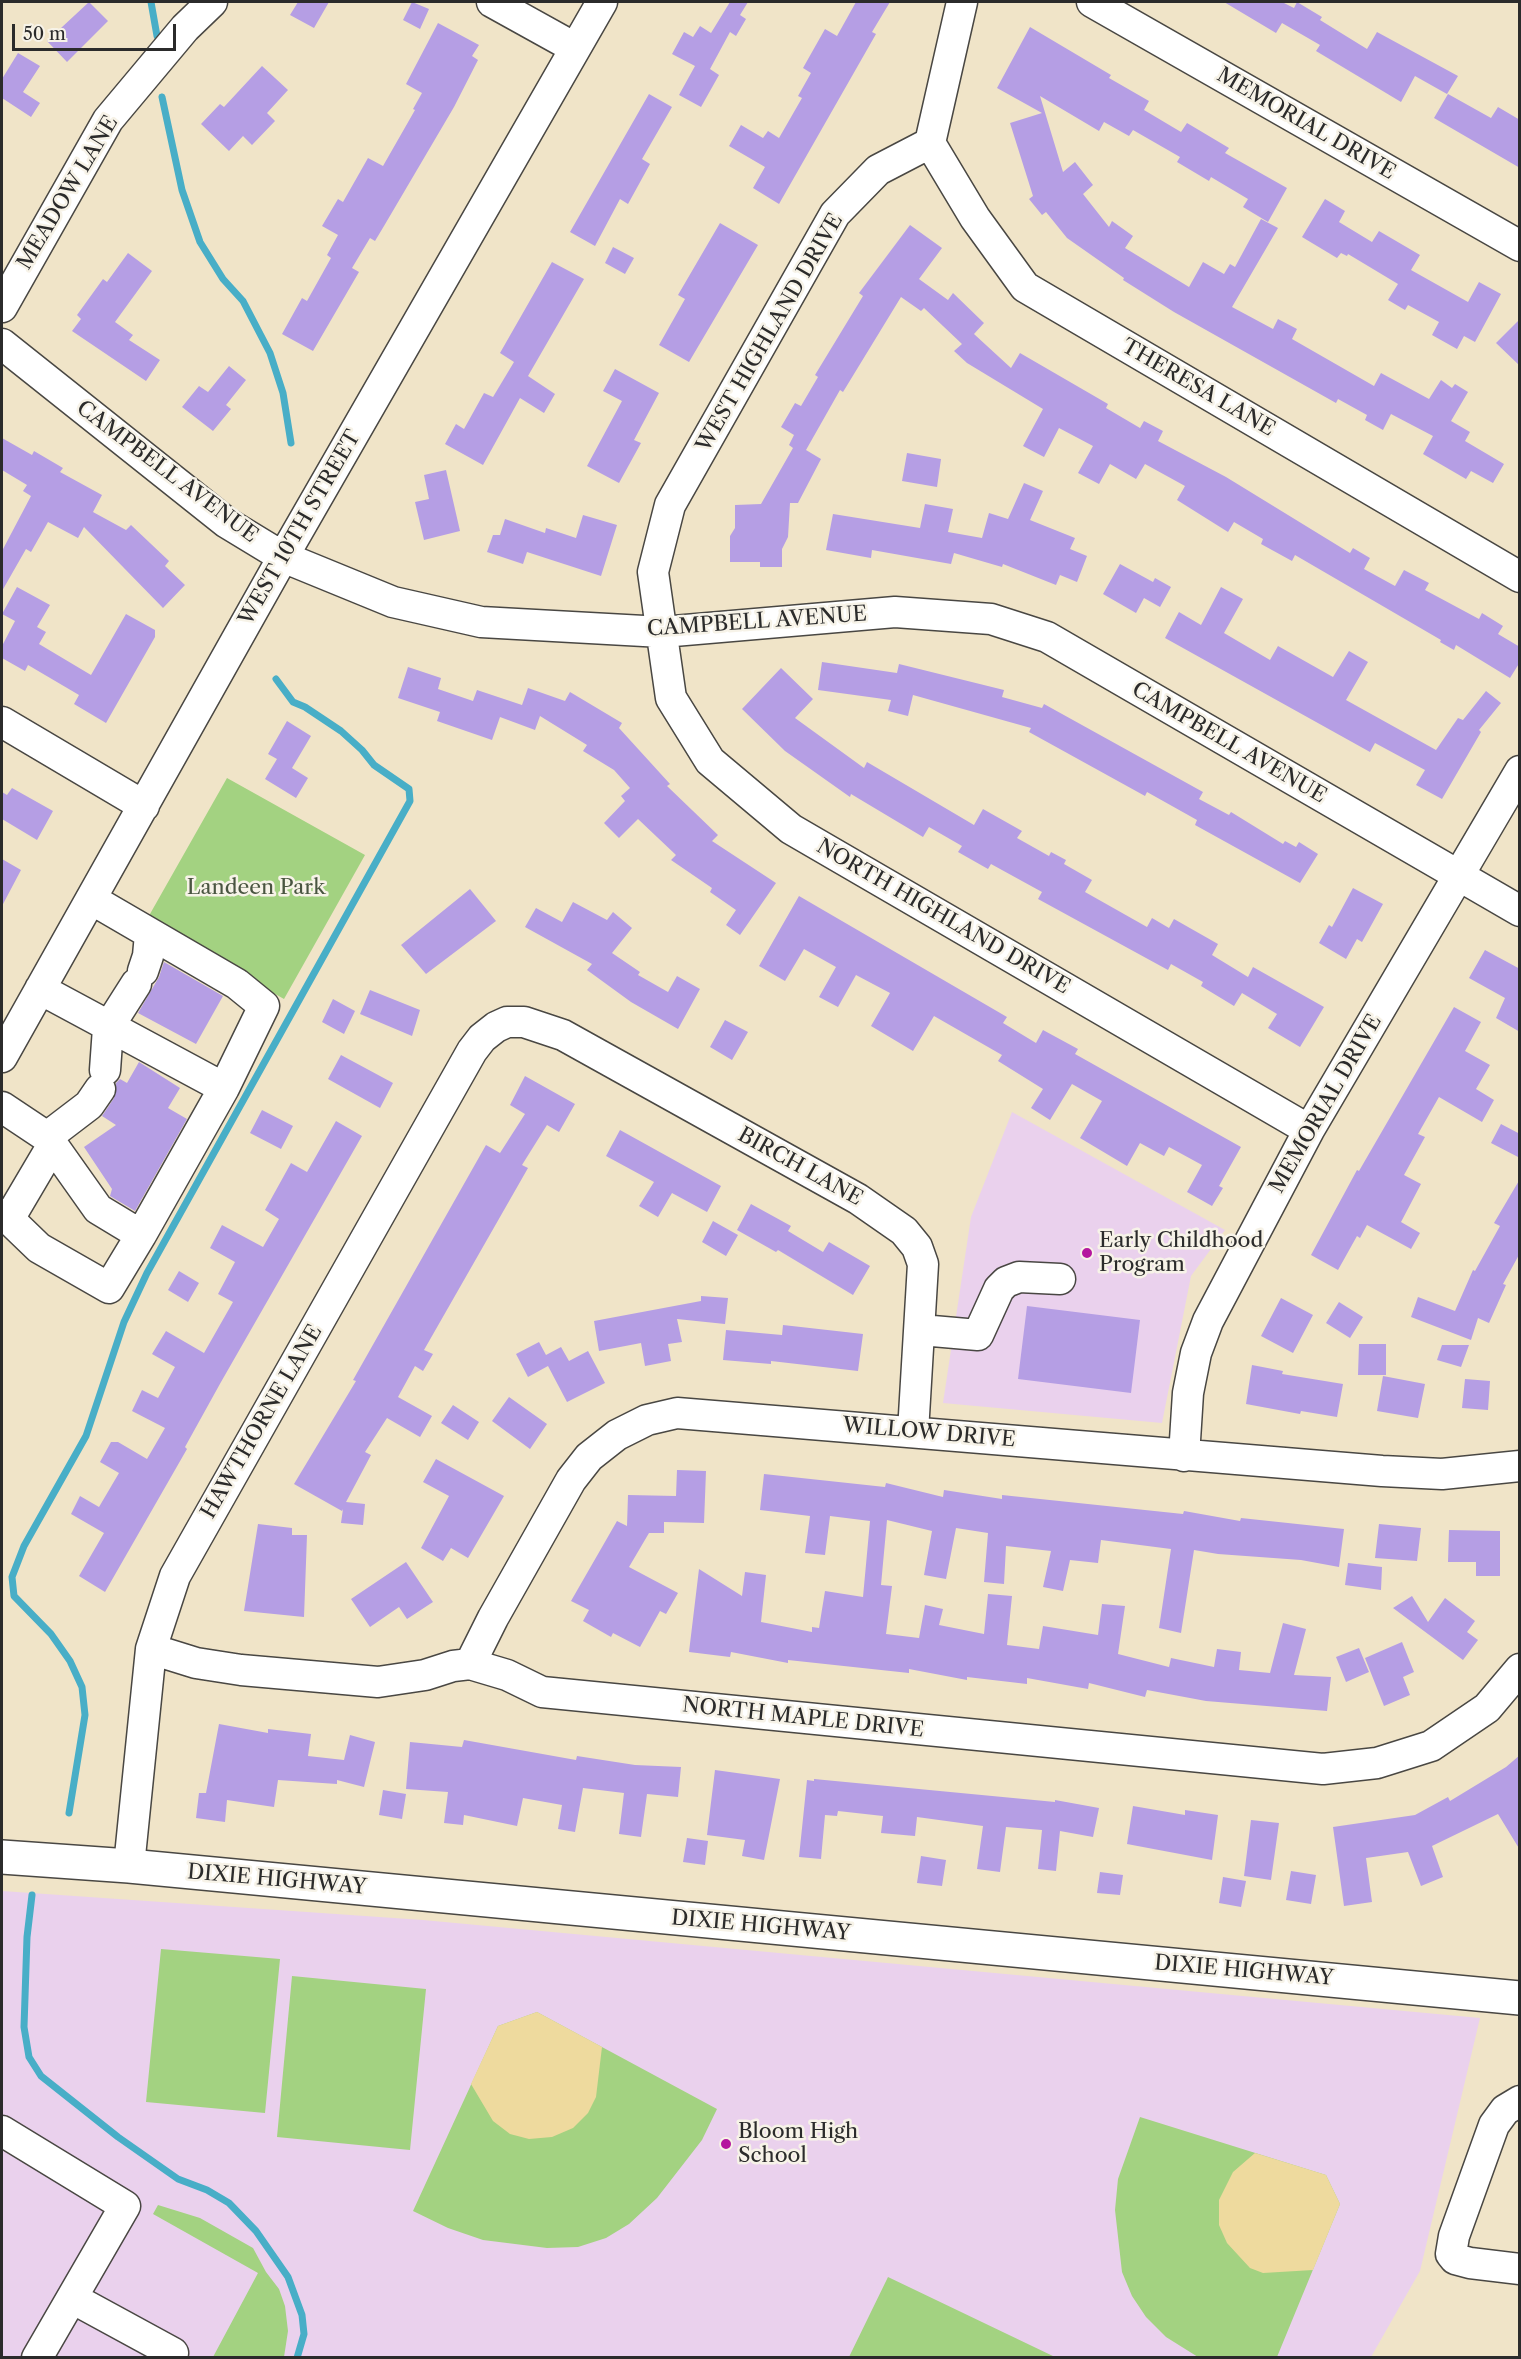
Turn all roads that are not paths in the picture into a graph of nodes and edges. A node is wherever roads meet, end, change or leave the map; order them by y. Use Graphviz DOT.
graph roads {
  1 [pos="212,2"];
  2 [pos="492,2"];
  3 [pos="602,2"];
  4 [pos="962,2"];
  5 [pos="1092,2"];
  6 [pos="575,48"];
  7 [pos="930,143"];
  8 [pos="1520,246"];
  9 [pos="2,307"];
  10 [pos="2,344"];
  11 [pos="283,557"];
  12 [pos="1520,577"];
  13 [pos="662,632"];
  14 [pos="2,722"];
  15 [pos="1520,771"];
  16 [pos="144,806"];
  17 [pos="1459,876"];
  18 [pos="91,899"];
  19 [pos="1520,911"];
  20 [pos="150,934"];
  21 [pos="40,989"];
  22 [pos="507,1022"];
  23 [pos="108,1028"];
  24 [pos="2,1057"];
  25 [pos="224,1088"];
  26 [pos="2,1107"];
  27 [pos="1309,1130"];
  28 [pos="50,1142"];
  29 [pos="5,1216"];
  30 [pos="141,1235"];
  31 [pos="1059,1279"];
  32 [pos="921,1330"];
  33 [pos="913,1432"];
  34 [pos="1184,1456"];
  35 [pos="1520,1466"];
  36 [pos="151,1650"];
  37 [pos="470,1664"];
  38 [pos="1520,1669"];
  39 [pos="2,1857"];
  40 [pos="129,1866"];
  41 [pos="1520,1998"];
  42 [pos="1520,2101"];
  43 [pos="2,2131"];
  44 [pos="1520,2269"];
  45 [pos="72,2298"];
  46 [pos="37,2358"];
  47 [pos="170,2358"];
  1 -- 9 [label="street, MEADOW LANE"];
  2 -- 6 [label="street"];
  3 -- 6 [label="street, WEST 10TH STREET"];
  4 -- 7 [label="street"];
  5 -- 8 [label="street, MEMORIAL DRIVE"];
  6 -- 11 [label="street, WEST 10TH STREET"];
  7 -- 12 [label="street, THERESA LANE"];
  7 -- 13 [label="street, WEST HIGHLAND DRIVE"];
  10 -- 11 [label="street, CAMPBELL AVENUE"];
  11 -- 13 [label="street, CAMPBELL AVENUE"];
  11 -- 16 [label="street, WEST 10TH STREET"];
  13 -- 17 [label="street, CAMPBELL AVENUE"];
  13 -- 27 [label="street, NORTH HIGHLAND DRIVE"];
  14 -- 16 [label="street"];
  15 -- 17 [label="street, MEMORIAL DRIVE"];
  16 -- 18 [label="street, WEST 10TH STREET"];
  17 -- 19 [label="street, CAMPBELL AVENUE"];
  17 -- 27 [label="street, MEMORIAL DRIVE"];
  18 -- 20 [label="street"];
  18 -- 21 [label="street, WEST 10TH STREET"];
  20 -- 23 [label="street"];
  20 -- 25 [label="street"];
  21 -- 23 [label="street"];
  21 -- 24 [label="street, WEST 10TH STREET"];
  22 -- 32 [label="street, BIRCH LANE"];
  22 -- 36 [label="street, HAWTHORNE LANE"];
  23 -- 25 [label="street"];
  23 -- 28 [label="street"];
  25 -- 30 [label="street"];
  26 -- 28 [label="street"];
  27 -- 34 [label="street, MEMORIAL DRIVE"];
  28 -- 29 [label="street"];
  28 -- 30 [label="street"];
  29 -- 30 [label="street"];
  31 -- 32 [label="street"];
  32 -- 33 [label="street, BIRCH LANE"];
  33 -- 34 [label="street, WILLOW DRIVE"];
  33 -- 37 [label="street, WILLOW DRIVE"];
  34 -- 35 [label="street, WILLOW DRIVE"];
  36 -- 37 [label="street, NORTH MAPLE DRIVE"];
  36 -- 40 [label="street, HAWTHORNE LANE"];
  37 -- 38 [label="street, NORTH MAPLE DRIVE"];
  39 -- 40 [label="main road, DIXIE HIGHWAY"];
  40 -- 41 [label="main road, DIXIE HIGHWAY"];
  42 -- 44 [label="street"];
  43 -- 45 [label="street"];
  45 -- 46 [label="street"];
  45 -- 47 [label="street"];
}
